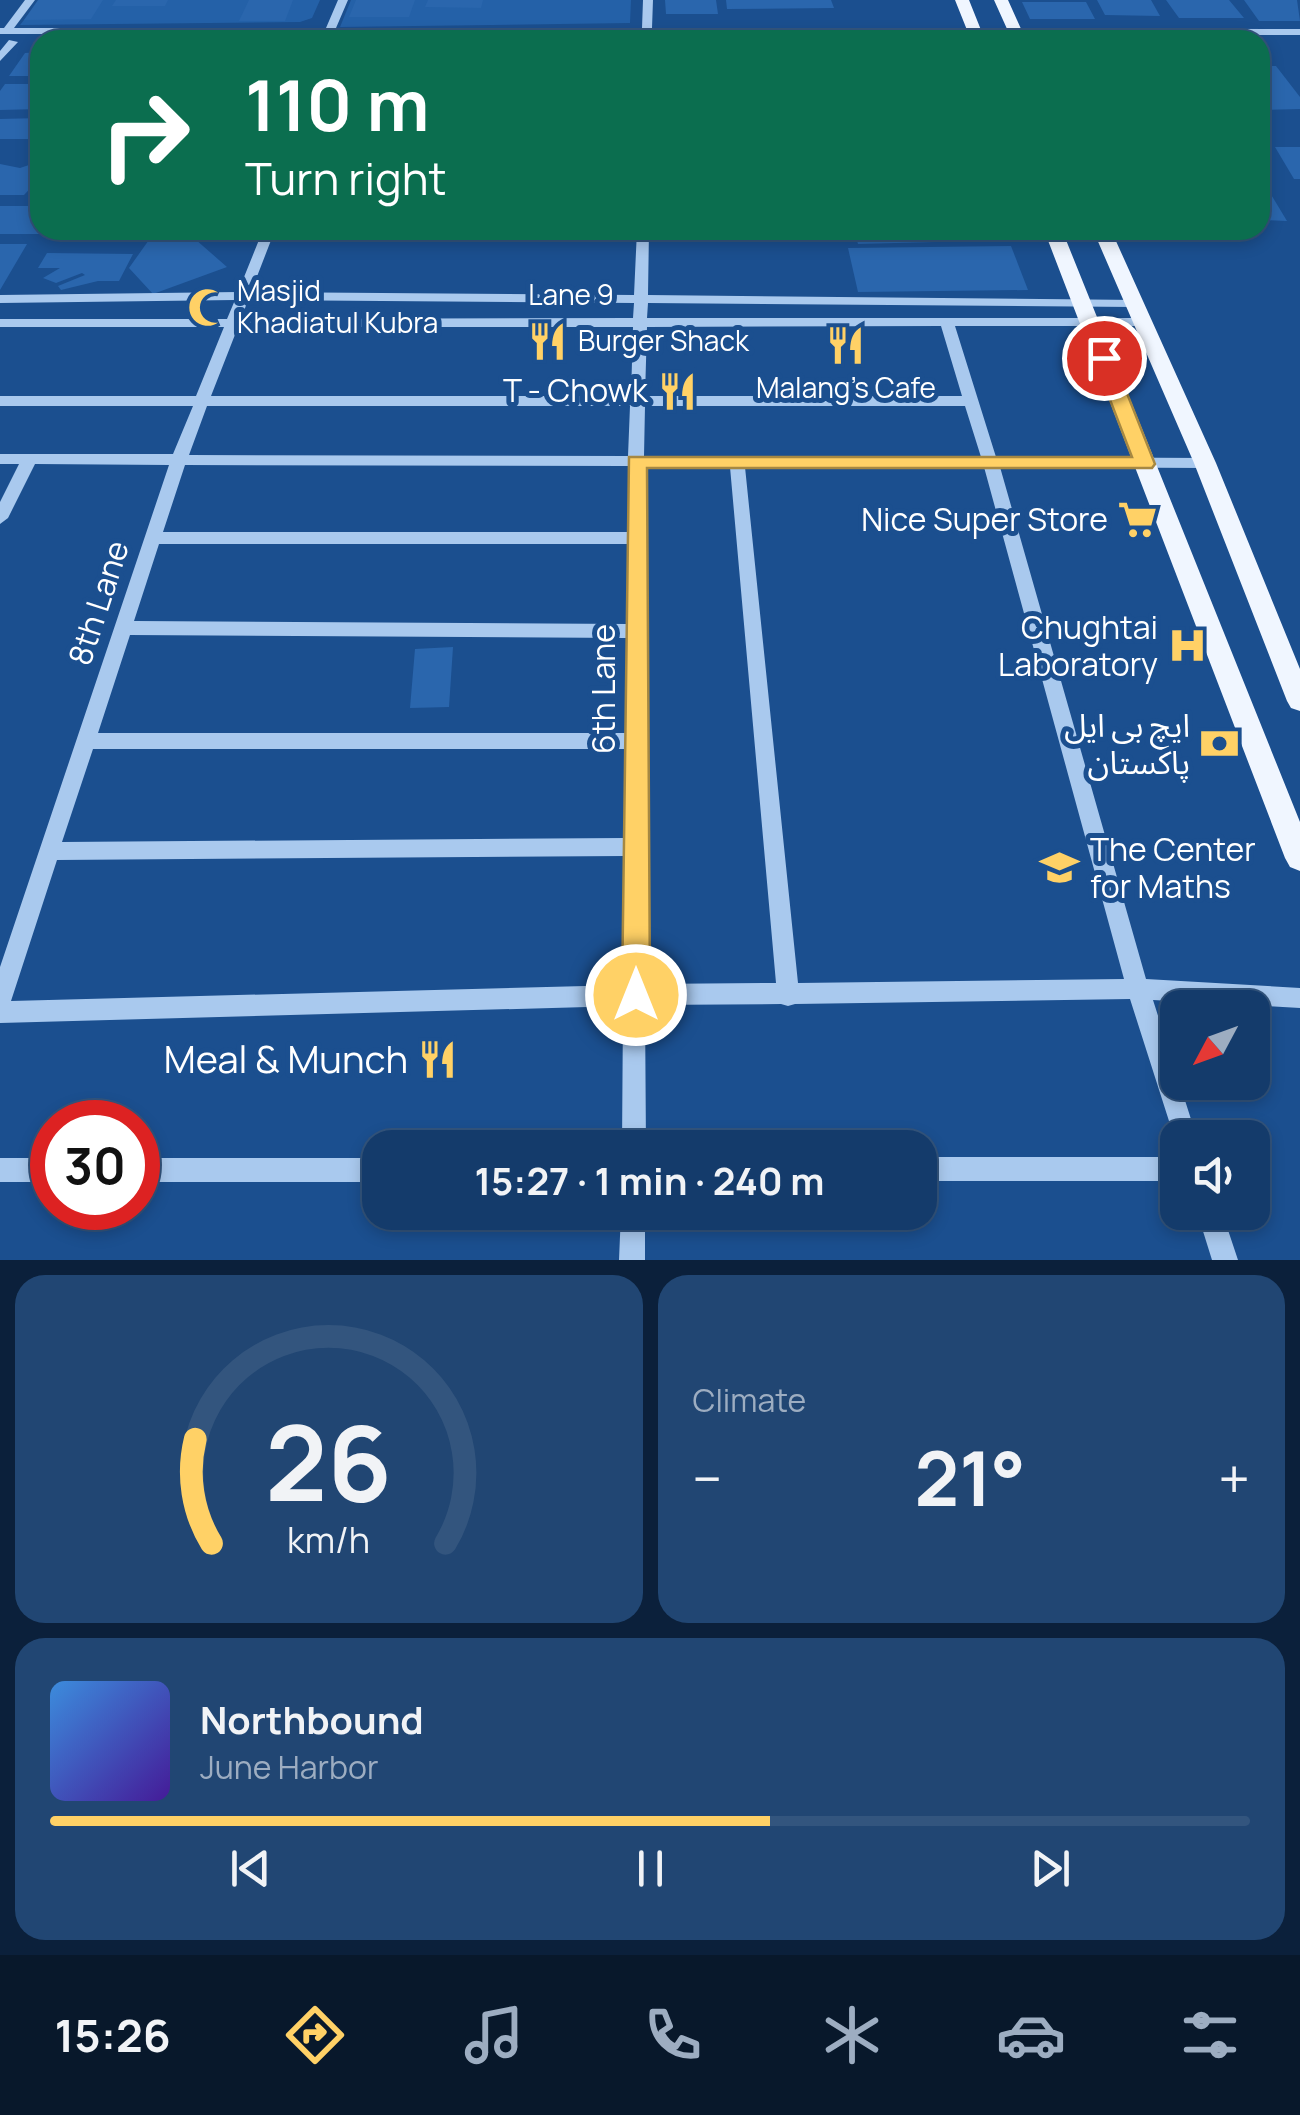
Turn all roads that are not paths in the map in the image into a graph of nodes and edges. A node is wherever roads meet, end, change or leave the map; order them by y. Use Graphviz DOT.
graph roads {
  1 [pos="30,0"];
  2 [pos="342,0"];
  3 [pos="648,0"];
  4 [pos="962,0"];
  5 [pos="1001,0"];
  6 [pos="330,30"];
  7 [pos="647,30"];
  8 [pos="974,30"];
  9 [pos="1014,30"];
  10 [pos="1270,32"];
  11 [pos="1300,32"];
  12 [pos="5,36"];
  13 [pos="30,36"];
  14 [pos="30,40"];
  15 [pos="1270,44"];
  16 [pos="1300,44"];
  17 [pos="0,58"];
  18 [pos="266,240"];
  19 [pos="643,240"];
  20 [pos="1057,240"];
  21 [pos="1106,240"];
  22 [pos="242,296"];
  23 [pos="0,298"];
  24 [pos="642,299"];
  25 [pos="1086,312"];
  26 [pos="1138,312"];
  27 [pos="232,320"];
  28 [pos="642,320"];
  29 [pos="0,323"];
  30 [pos="947,324"];
  31 [pos="201,400"];
  32 [pos="639,401"];
  33 [pos="0,402"];
  34 [pos="970,402"];
  35 [pos="0,459"];
  36 [pos="28,460"];
  37 [pos="990,460"];
  38 [pos="636,461"];
  39 [pos="737,461"];
  40 [pos="178,462"];
  41 [pos="1205,463"];
  42 [pos="1145,464"];
  43 [pos="0,518"];
  44 [pos="152,538"];
  45 [pos="636,538"];
  46 [pos="123,628"];
  47 [pos="636,631"];
  48 [pos="1300,701"];
  49 [pos="85,741"];
  50 [pos="636,741"];
  51 [pos="636,847"];
  52 [pos="49,851"];
  53 [pos="1300,858"];
  54 [pos="1138,989"];
  55 [pos="636,995"];
  56 [pos="788,996"];
  57 [pos="1300,998"];
  58 [pos="0,1000"];
  59 [pos="0,1012"];
  60 [pos="1179,1120"];
  61 [pos="634,1130"];
  62 [pos="1160,1169"];
  63 [pos="0,1170"];
  64 [pos="30,1170"];
  65 [pos="160,1170"];
  66 [pos="362,1170"];
  67 [pos="937,1170"];
  68 [pos="633,1230"];
  69 [pos="1215,1230"];
  70 [pos="632,1260"];
  71 [pos="1224,1260"];
  1 -- 12 [label="street"];
  2 -- 6 [label="street"];
  3 -- 7 [label="street"];
  4 -- 8 [label="main road"];
  5 -- 9 [label="main road"];
  10 -- 11 [label="street"];
  12 -- 13 [label="street"];
  12 -- 14 [label="street"];
  12 -- 17 [label="street"];
  15 -- 16 [label="street"];
  18 -- 22 [label="street, 8th Lane"];
  19 -- 24 [label="street, 6th Lane"];
  20 -- 25 [label="main road"];
  21 -- 26 [label="main road"];
  22 -- 23 [label="street"];
  22 -- 24 [label="street"];
  22 -- 27 [label="street, 8th Lane"];
  24 -- 25 [label="street"];
  24 -- 28 [label="street, 6th Lane"];
  25 -- 26 [label="street, Lane 9"];
  25 -- 26 [label="street"];
  25 -- 30 [label="street, Lane 9"];
  25 -- 42 [label="main road"];
  26 -- 41 [label="main road"];
  27 -- 28 [label="street, Lane 9"];
  27 -- 29 [label="street, Lane 9"];
  27 -- 31 [label="street, 8th Lane"];
  28 -- 30 [label="street, Lane 9"];
  28 -- 32 [label="street, 6th Lane"];
  30 -- 34 [label="street"];
  31 -- 32 [label="street"];
  31 -- 33 [label="street"];
  31 -- 40 [label="street, 8th Lane"];
  32 -- 34 [label="street"];
  32 -- 38 [label="street, 6th Lane"];
  34 -- 37 [label="street"];
  35 -- 36 [label="street"];
  36 -- 40 [label="street"];
  36 -- 43 [label="street"];
  37 -- 39 [label="street"];
  37 -- 42 [label="street"];
  37 -- 54 [label="street"];
  38 -- 39 [label="street"];
  38 -- 40 [label="street"];
  38 -- 45 [label="street, 6th Lane"];
  39 -- 56 [label="street"];
  40 -- 44 [label="street, 8th Lane"];
  41 -- 42 [label="street"];
  41 -- 48 [label="main road"];
  42 -- 53 [label="main road"];
  44 -- 45 [label="street"];
  44 -- 46 [label="street, 8th Lane"];
  45 -- 47 [label="street, 6th Lane"];
  46 -- 47 [label="street"];
  46 -- 49 [label="street, 8th Lane"];
  47 -- 50 [label="street, 6th Lane"];
  49 -- 50 [label="street"];
  49 -- 52 [label="street, 8th Lane"];
  50 -- 51 [label="street, 6th Lane"];
  51 -- 52 [label="street"];
  51 -- 55 [label="street, 6th Lane"];
  52 -- 58 [label="street, 8th Lane"];
  54 -- 56 [label="street"];
  54 -- 57 [label="street"];
  54 -- 60 [label="street"];
  55 -- 56 [label="street"];
  55 -- 59 [label="street"];
  55 -- 61 [label="street, 6th Lane"];
  62 -- 67 [label="street"];
  63 -- 64 [label="street"];
  65 -- 66 [label="street"];
  68 -- 70 [label="street"];
  69 -- 71 [label="street"];
}
